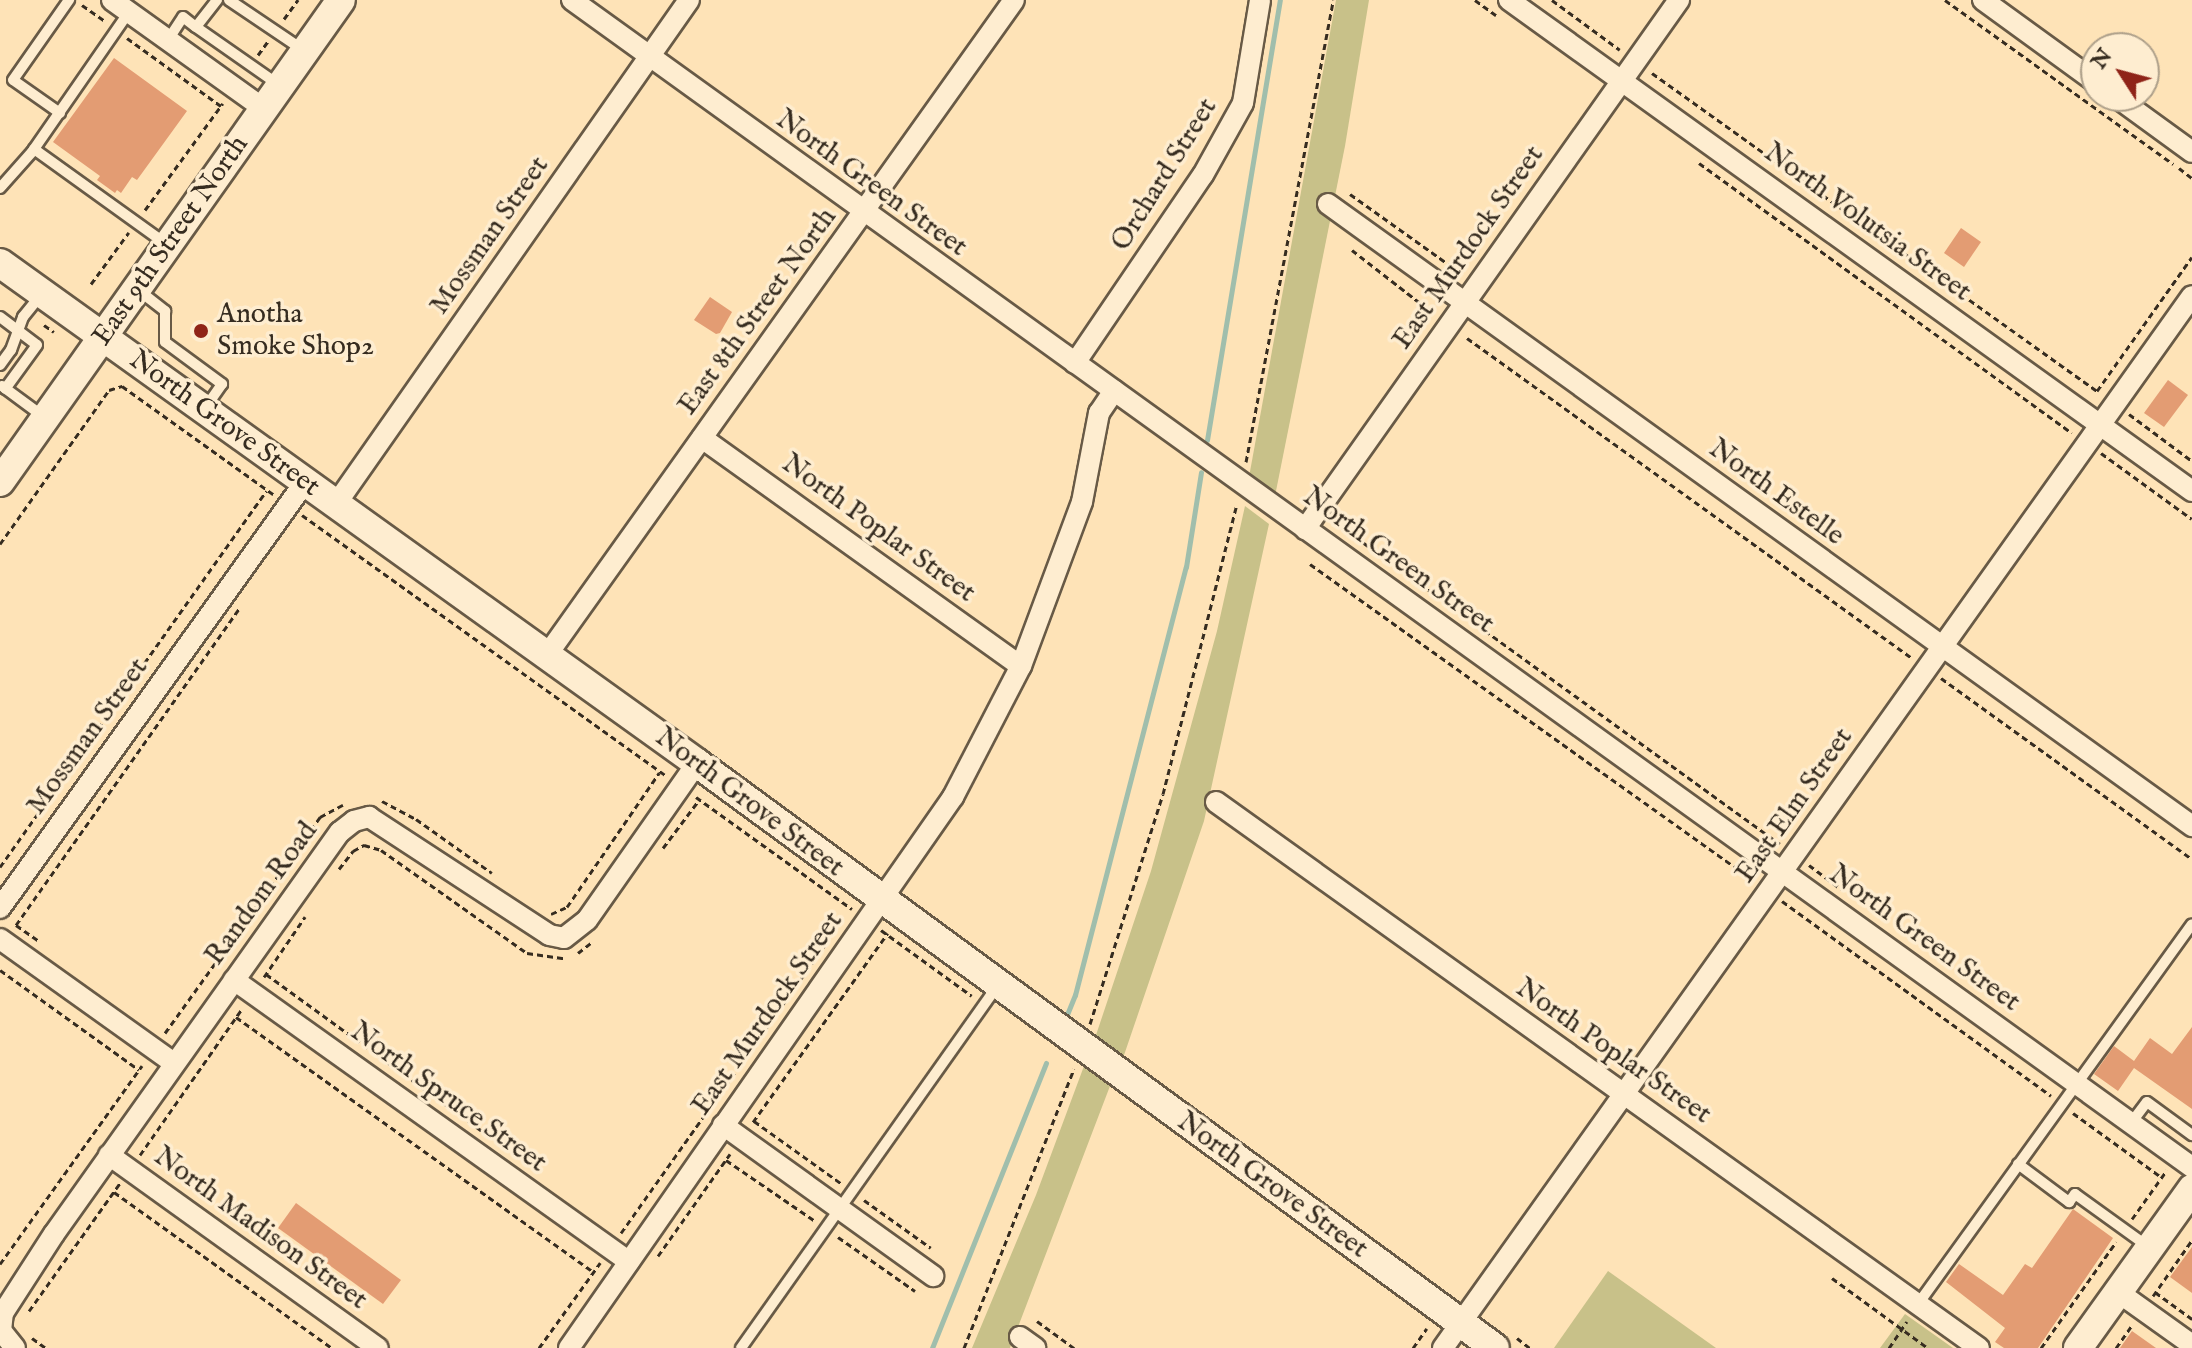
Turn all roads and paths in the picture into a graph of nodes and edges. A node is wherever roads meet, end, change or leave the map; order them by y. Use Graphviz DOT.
graph roads {
  1 [pos="69,0"];
  2 [pos="75,0"];
  3 [pos="112,0"];
  4 [pos="217,0"];
  5 [pos="229,0"];
  6 [pos="298,0"];
  7 [pos="341,0"];
  8 [pos="572,0"];
  9 [pos="689,0"];
  10 [pos="1014,0"];
  11 [pos="1260,0"];
  12 [pos="1333,0"];
  13 [pos="1475,0"];
  14 [pos="1552,0"];
  15 [pos="1679,0"];
  16 [pos="1945,0"];
  17 [pos="1983,0"];
  18 [pos="1506,10"];
  19 [pos="129,12"];
  20 [pos="196,27"];
  21 [pos="117,30"];
  22 [pos="276,31"];
  23 [pos="168,40"];
  24 [pos="305,51"];
  25 [pos="649,57"];
  26 [pos="1636,61"];
  27 [pos="251,65"];
  28 [pos="2080,70"];
  29 [pos="1622,81"];
  30 [pos="281,86"];
  31 [pos="234,88"];
  32 [pos="221,106"];
  33 [pos="264,109"];
  34 [pos="2137,112"];
  35 [pos="60,113"];
  36 [pos="34,149"];
  37 [pos="2192,152"];
  38 [pos="1694,159"];
  39 [pos="2192,178"];
  40 [pos="0,188"];
  41 [pos="1350,194"];
  42 [pos="1328,204"];
  43 [pos="863,212"];
  44 [pos="136,223"];
  45 [pos="168,245"];
  46 [pos="1352,250"];
  47 [pos="0,263"];
  48 [pos="1455,269"];
  49 [pos="91,284"];
  50 [pos="137,289"];
  51 [pos="42,293"];
  52 [pos="2192,296"];
  53 [pos="1464,304"];
  54 [pos="1428,310"];
  55 [pos="0,317"];
  56 [pos="19,332"];
  57 [pos="103,337"];
  58 [pos="1467,338"];
  59 [pos="1075,363"];
  60 [pos="0,365"];
  61 [pos="3,387"];
  62 [pos="1114,391"];
  63 [pos="2097,391"];
  64 [pos="204,409"];
  65 [pos="46,418"];
  66 [pos="2100,425"];
  67 [pos="702,438"];
  68 [pos="2087,443"];
  69 [pos="0,482"];
  70 [pos="305,482"];
  71 [pos="1241,484"];
  72 [pos="267,490"];
  73 [pos="2192,491"];
  74 [pos="336,504"];
  75 [pos="288,505"];
  76 [pos="2192,519"];
  77 [pos="1305,529"];
  78 [pos="0,544"];
  79 [pos="1310,564"];
  80 [pos="242,606"];
  81 [pos="1942,647"];
  82 [pos="547,655"];
  83 [pos="1021,666"];
  84 [pos="1927,668"];
  85 [pos="660,771"];
  86 [pos="689,775"];
  87 [pos="376,799"];
  88 [pos="699,800"];
  89 [pos="1216,802"];
  90 [pos="345,804"];
  91 [pos="2192,826"];
  92 [pos="662,849"];
  93 [pos="2192,859"];
  94 [pos="0,867"];
  95 [pos="1783,871"];
  96 [pos="334,875"];
  97 [pos="502,880"];
  98 [pos="1768,892"];
  99 [pos="539,906"];
  100 [pos="0,908"];
  101 [pos="308,912"];
  102 [pos="876,912"];
  103 [pos="2190,931"];
  104 [pos="597,935"];
  105 [pos="2,941"];
  106 [pos="825,945"];
  107 [pos="0,970"];
  108 [pos="266,974"];
  109 [pos="234,980"];
  110 [pos="252,993"];
  111 [pos="991,996"];
  112 [pos="236,1017"];
  113 [pos="154,1049"];
  114 [pos="1075,1061"];
  115 [pos="174,1063"];
  116 [pos="139,1070"];
  117 [pos="1086,1077"];
  118 [pos="2075,1083"];
  119 [pos="1624,1094"];
  120 [pos="2061,1104"];
  121 [pos="2131,1123"];
  122 [pos="723,1125"];
  123 [pos="2192,1135"];
  124 [pos="742,1138"];
  125 [pos="494,1140"];
  126 [pos="109,1155"];
  127 [pos="2018,1164"];
  128 [pos="2192,1167"];
  129 [pos="130,1170"];
  130 [pos="2161,1177"];
  131 [pos="2192,1189"];
  132 [pos="114,1192"];
  133 [pos="839,1209"];
  134 [pos="2150,1248"];
  135 [pos="610,1249"];
  136 [pos="657,1258"];
  137 [pos="629,1262"];
  138 [pos="0,1264"];
  139 [pos="594,1272"];
  140 [pos="933,1276"];
  141 [pos="1832,1278"];
  142 [pos="2118,1292"];
  143 [pos="2155,1292"];
  144 [pos="28,1312"];
  145 [pos="1913,1312"];
  146 [pos="2192,1319"];
  147 [pos="1037,1321"];
  148 [pos="1902,1329"];
  149 [pos="1451,1337"];
  150 [pos="19,1340"];
  151 [pos="2192,1345"];
  152 [pos="46,1348"];
  153 [pos="332,1348"];
  154 [pos="378,1348"];
  155 [pos="539,1348"];
  156 [pos="569,1348"];
  157 [pos="741,1348"];
  158 [pos="964,1348"];
  159 [pos="1074,1348"];
  160 [pos="1413,1348"];
  161 [pos="1495,1348"];
  162 [pos="1889,1348"];
  163 [pos="1928,1348"];
  164 [pos="1979,1348"];
  165 [pos="2078,1348"];
  1 -- 35 [label="lane"];
  2 -- 21 [label="path"];
  3 -- 19 [label="street"];
  4 -- 20 [label="lane"];
  5 -- 22 [label="lane"];
  6 -- 22 [label="path"];
  7 -- 24 [label="street, East 9th Street North"];
  8 -- 25 [label="street, North Green Street"];
  9 -- 25 [label="street, Mossman Street"];
  10 -- 43 [label="street, East 8th Street North"];
  11 -- 59 [label="street, Orchard Street"];
  12 -- 71 [label="path"];
  13 -- 18 [label="path"];
  14 -- 26 [label="path"];
  15 -- 26 [label="street, East Murdock Street"];
  16 -- 39 [label="path"];
  17 -- 28 [label="street"];
  18 -- 29 [label="street, North Volutsia Street"];
  19 -- 21 [label="lane"];
  19 -- 23 [label="street"];
  20 -- 23 [label="lane"];
  20 -- 27 [label="lane"];
  21 -- 32 [label="path"];
  21 -- 35 [label="lane"];
  22 -- 24 [label="lane"];
  22 -- 27 [label="path"];
  23 -- 31 [label="street"];
  24 -- 30 [label="street, East 9th Street North"];
  25 -- 43 [label="street, North Green Street"];
  25 -- 74 [label="street, Mossman Street"];
  26 -- 29 [label="street, East Murdock Street"];
  26 -- 63 [label="path"];
  27 -- 30 [label="lane"];
  29 -- 53 [label="street, East Murdock Street"];
  29 -- 66 [label="street, North Volutsia Street"];
  30 -- 33 [label="street, East 9th Street North"];
  31 -- 32 [label="path"];
  31 -- 33 [label="street"];
  32 -- 44 [label="path"];
  33 -- 45 [label="street, East 9th Street North"];
  34 -- 37 [label="street"];
  35 -- 36 [label="lane"];
  36 -- 40 [label="lane"];
  36 -- 44 [label="lane"];
  38 -- 68 [label="path"];
  41 -- 48 [label="path"];
  42 -- 53 [label="street, North Estelle"];
  43 -- 59 [label="street, North Green Street"];
  43 -- 67 [label="street, East 8th Street North"];
  44 -- 45 [label="lane"];
  44 -- 49 [label="path"];
  45 -- 50 [label="street, East 9th Street North"];
  46 -- 54 [label="path"];
  47 -- 51 [label="street, North Grove Street"];
  50 -- 57 [label="street, East 9th Street North"];
  50 -- 64 [label="lane"];
  51 -- 56 [label="lane"];
  51 -- 57 [label="street, North Grove Street"];
  52 -- 66 [label="street, East Elm Street"];
  53 -- 77 [label="street, East Murdock Street"];
  53 -- 81 [label="street, North Estelle"];
  55 -- 56 [label="lane"];
  56 -- 60 [label="lane"];
  56 -- 61 [label="lane"];
  57 -- 64 [label="street, North Grove Street"];
  57 -- 65 [label="street, East 9th Street North"];
  58 -- 84 [label="path"];
  59 -- 62 [label="street, North Green Street"];
  61 -- 65 [label="lane"];
  62 -- 71 [label="street, North Green Street"];
  62 -- 83 [label="street, East Murdock Street"];
  64 -- 70 [label="street, North Grove Street"];
  65 -- 69 [label="street, East 9th Street North"];
  66 -- 68 [label="street, East Elm Street"];
  66 -- 73 [label="street, North Volutsia Street"];
  67 -- 82 [label="street, East 8th Street North"];
  67 -- 83 [label="street, North Poplar Street"];
  68 -- 76 [label="path"];
  68 -- 81 [label="street, East Elm Street"];
  70 -- 74 [label="street, North Grove Street"];
  70 -- 75 [label="street, Mossman Street"];
  71 -- 77 [label="street, North Green Street"];
  71 -- 114 [label="path"];
  72 -- 75 [label="path"];
  72 -- 78 [label="path"];
  72 -- 94 [label="path"];
  74 -- 82 [label="street, North Grove Street"];
  75 -- 85 [label="path"];
  75 -- 100 [label="street, Mossman Street"];
  77 -- 95 [label="street, North Green Street"];
  79 -- 98 [label="path"];
  80 -- 105 [label="path"];
  81 -- 84 [label="street, East Elm Street"];
  81 -- 91 [label="street, North Estelle"];
  82 -- 86 [label="street, North Grove Street"];
  83 -- 102 [label="street, East Murdock Street"];
  84 -- 93 [label="path"];
  84 -- 95 [label="street, East Elm Street"];
  85 -- 86 [label="path"];
  85 -- 99 [label="path"];
  86 -- 88 [label="path"];
  86 -- 102 [label="street, North Grove Street"];
  86 -- 109 [label="street, Random Road"];
  87 -- 97 [label="path"];
  88 -- 92 [label="path"];
  88 -- 102 [label="path"];
  89 -- 119 [label="street, North Poplar Street"];
  90 -- 113 [label="path"];
  95 -- 98 [label="street, East Elm Street"];
  95 -- 118 [label="street, North Green Street"];
  96 -- 104 [label="path"];
  98 -- 119 [label="street, East Elm Street"];
  98 -- 120 [label="path"];
  101 -- 108 [label="path"];
  102 -- 111 [label="street, North Grove Street"];
  102 -- 111 [label="path"];
  102 -- 122 [label="street, East Murdock Street"];
  102 -- 124 [label="path"];
  103 -- 118 [label="lane"];
  105 -- 113 [label="street"];
  106 -- 135 [label="path"];
  107 -- 116 [label="path"];
  108 -- 110 [label="path"];
  108 -- 125 [label="path"];
  109 -- 110 [label="street, North Spruce Street"];
  109 -- 115 [label="street, Random Road"];
  110 -- 112 [label="path"];
  110 -- 135 [label="street, North Spruce Street"];
  111 -- 114 [label="street, North Grove Street"];
  111 -- 133 [label="lane"];
  112 -- 129 [label="path"];
  112 -- 139 [label="path"];
  113 -- 115 [label="street"];
  113 -- 116 [label="path"];
  114 -- 117 [label="path"];
  114 -- 149 [label="street, North Grove Street"];
  114 -- 158 [label="path"];
  115 -- 126 [label="street, Random Road"];
  116 -- 138 [label="path"];
  118 -- 120 [label="lane"];
  118 -- 121 [label="street, North Green Street"];
  119 -- 145 [label="street, North Poplar Street"];
  119 -- 149 [label="street, East Elm Street"];
  120 -- 127 [label="lane"];
  120 -- 130 [label="path"];
  121 -- 123 [label="lane"];
  121 -- 128 [label="street, North Green Street"];
  122 -- 124 [label="street"];
  122 -- 137 [label="street, East Murdock Street"];
  124 -- 133 [label="street"];
  124 -- 136 [label="path"];
  126 -- 129 [label="street, North Madison Street"];
  126 -- 150 [label="street, Random Road"];
  127 -- 134 [label="lane"];
  127 -- 145 [label="lane"];
  129 -- 132 [label="path"];
  129 -- 154 [label="street, North Madison Street"];
  131 -- 134 [label="street"];
  132 -- 144 [label="path"];
  132 -- 153 [label="path"];
  133 -- 140 [label="street"];
  133 -- 157 [label="lane"];
  134 -- 142 [label="street"];
  135 -- 137 [label="street, North Spruce Street"];
  135 -- 139 [label="path"];
  137 -- 156 [label="street, East Murdock Street"];
  139 -- 155 [label="path"];
  141 -- 148 [label="path"];
  142 -- 151 [label="street"];
  142 -- 165 [label="street"];
  143 -- 146 [label="path"];
  145 -- 148 [label="path"];
  145 -- 164 [label="street, North Poplar Street"];
  147 -- 159 [label="path"];
  148 -- 162 [label="path"];
  148 -- 163 [label="path"];
  149 -- 160 [label="path"];
  149 -- 161 [label="street, North Grove Street"];
  150 -- 152 [label="path"];
}
